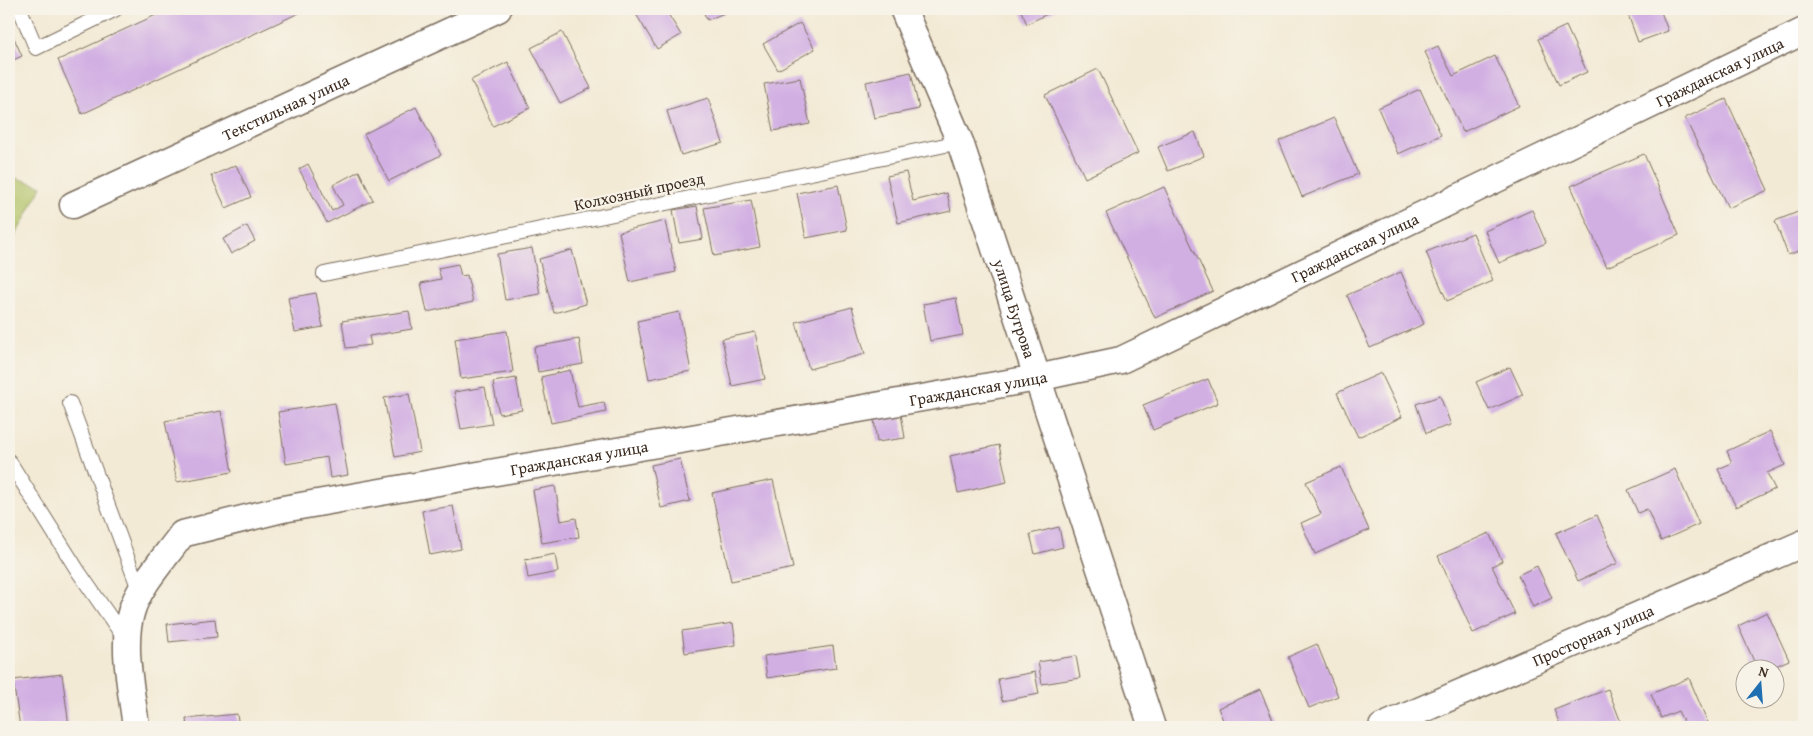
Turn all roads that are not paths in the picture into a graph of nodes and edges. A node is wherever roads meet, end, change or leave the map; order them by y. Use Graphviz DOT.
graph roads {
  1 [pos="20,9"];
  2 [pos="116,9"];
  3 [pos="498,9"];
  4 [pos="903,9"];
  5 [pos="1804,31"];
  6 [pos="960,142"];
  7 [pos="73,205"];
  8 [pos="324,274"];
  9 [pos="1037,378"];
  10 [pos="70,403"];
  11 [pos="9,460"];
  12 [pos="1804,543"];
  13 [pos="135,603"];
  14 [pos="126,642"];
  15 [pos="136,727"];
  16 [pos="1152,727"];
  17 [pos="1382,727"];
  1 -- 2 [label="lane"];
  3 -- 7 [label="street, Текстильная улица"];
  4 -- 6 [label="street, улица Бугрова"];
  5 -- 9 [label="street, Гражданская улица"];
  6 -- 8 [label="lane, Колхозный проезд"];
  6 -- 9 [label="street, улица Бугрова"];
  9 -- 13 [label="street, Гражданская улица"];
  9 -- 16 [label="street, улица Бугрова"];
  10 -- 13 [label="lane"];
  11 -- 14 [label="lane"];
  12 -- 17 [label="street, Просторная улица"];
  13 -- 14 [label="street"];
  14 -- 15 [label="street"];
}
